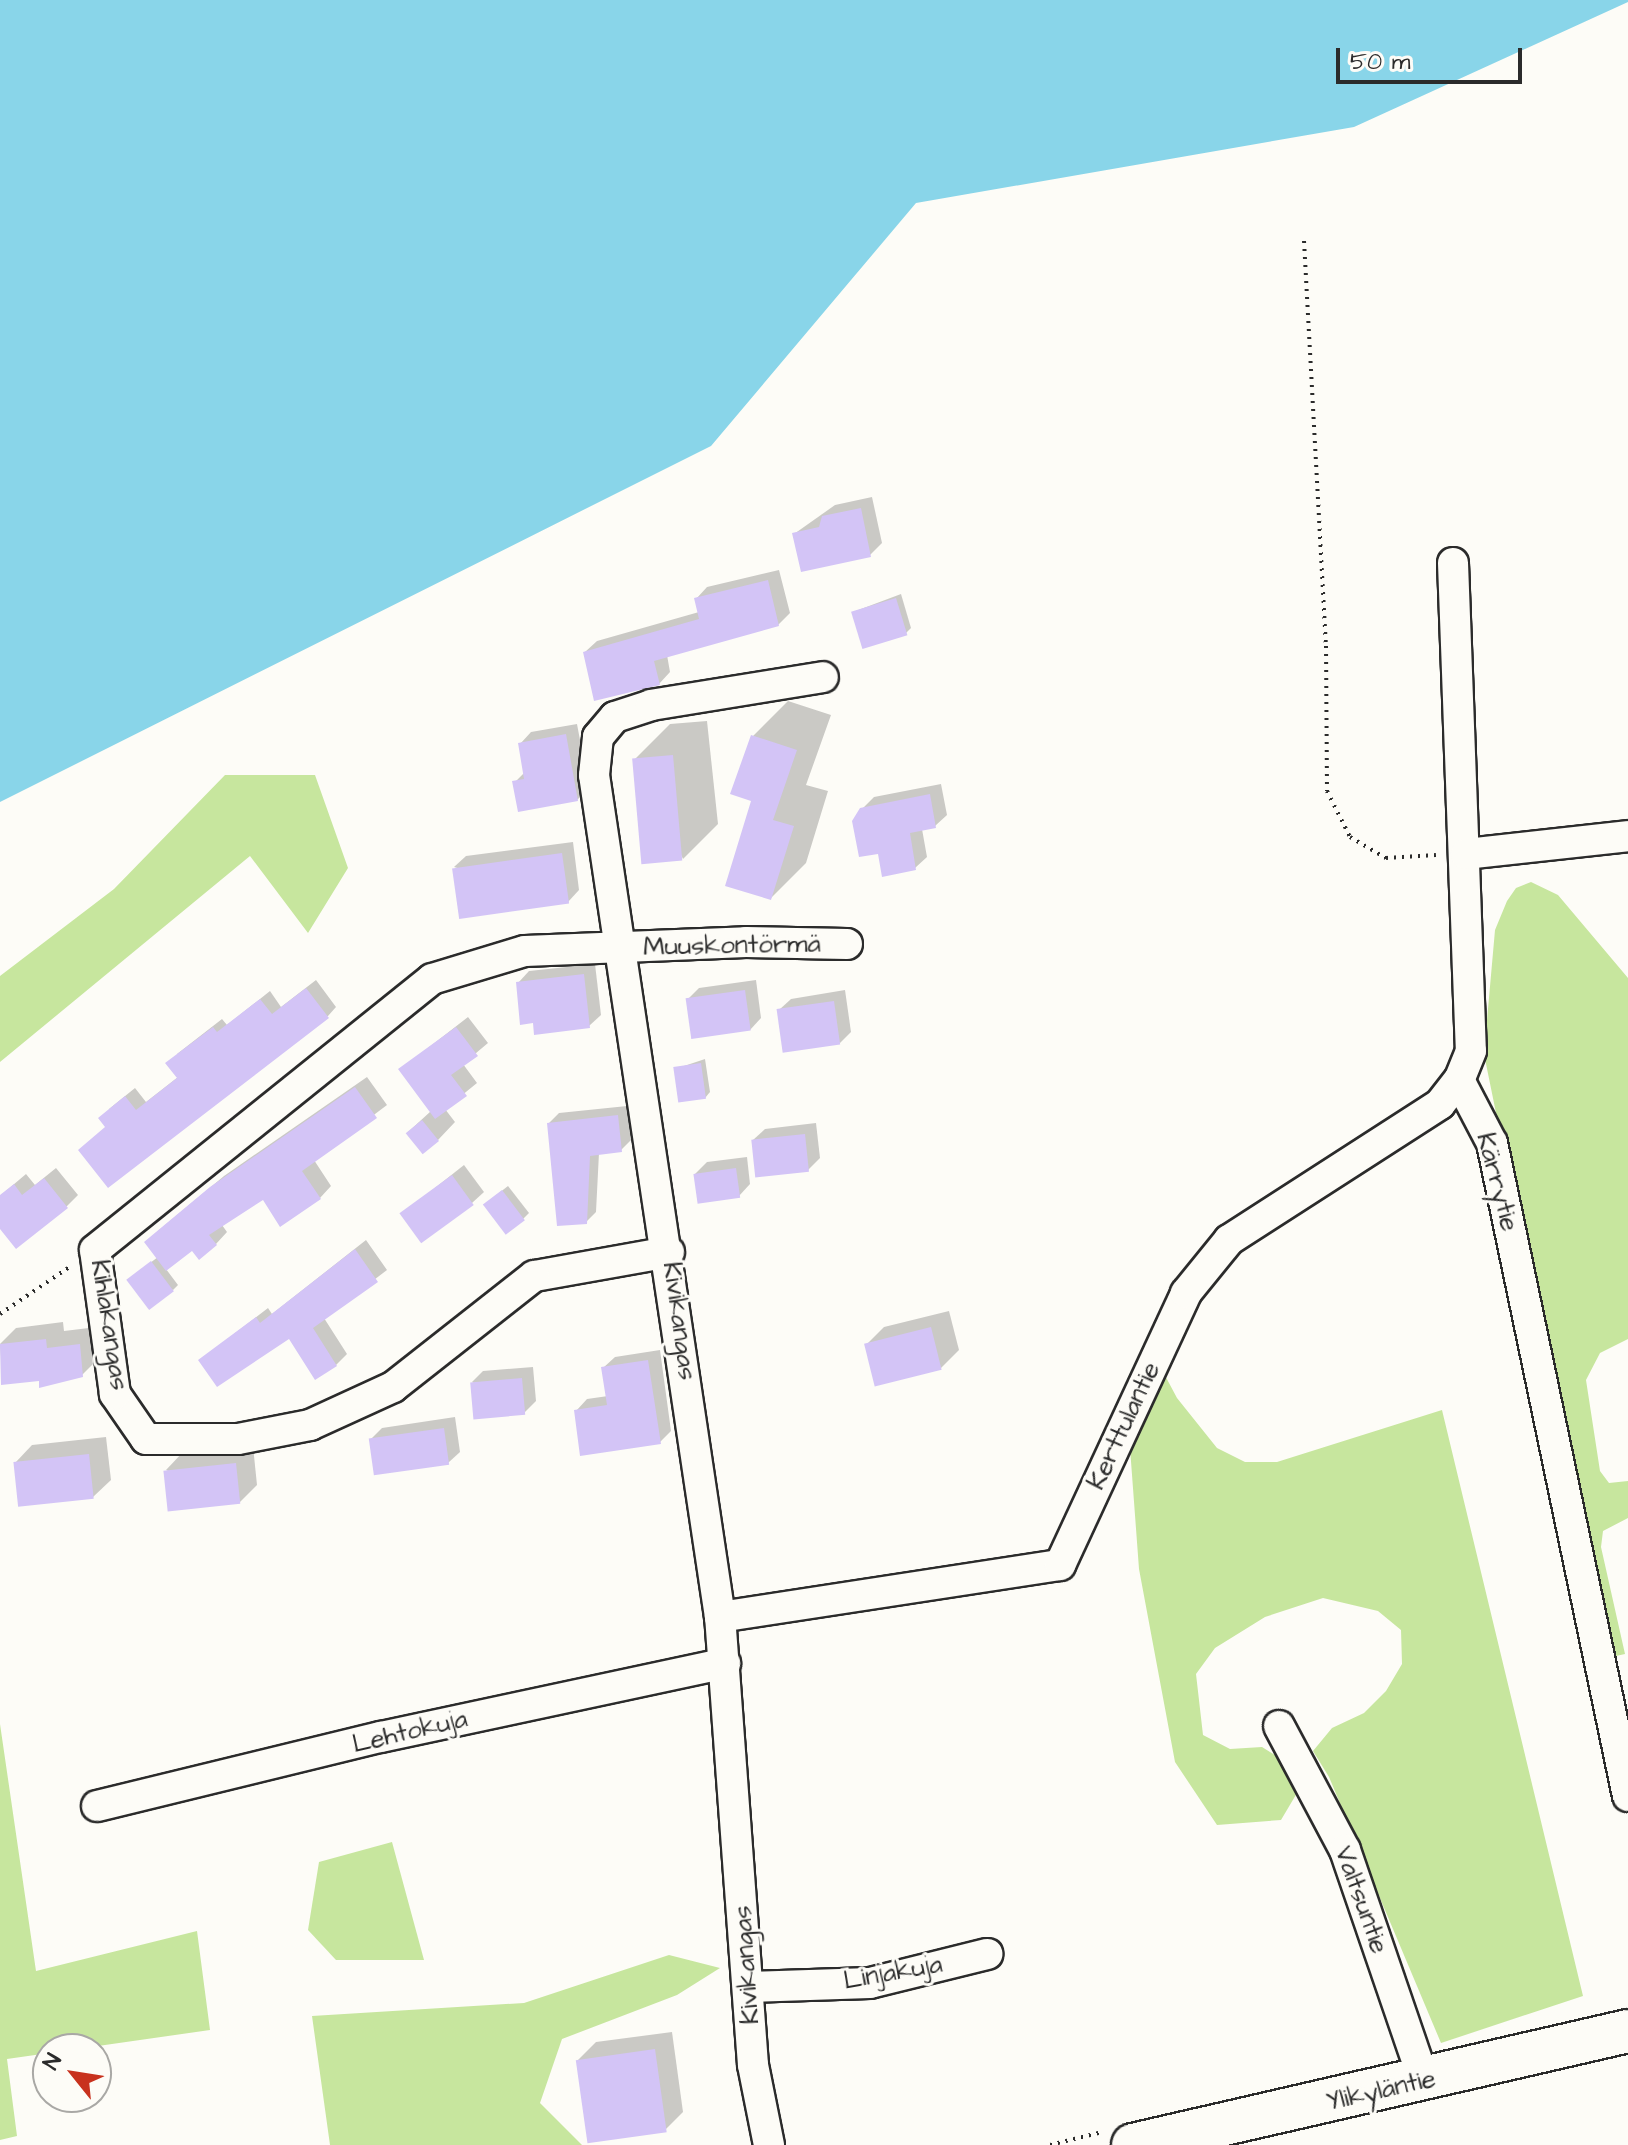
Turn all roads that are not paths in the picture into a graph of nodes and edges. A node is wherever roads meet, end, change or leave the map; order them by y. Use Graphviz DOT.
graph roads {
  1 [pos="1453,563"];
  2 [pos="823,677"];
  3 [pos="1628,836"];
  4 [pos="1466,854"];
  5 [pos="847,944"];
  6 [pos="617,949"];
  7 [pos="1459,1080"];
  8 [pos="669,1252"];
  9 [pos="720,1617"];
  10 [pos="725,1663"];
  11 [pos="1279,1726"];
  12 [pos="1628,1796"];
  13 [pos="97,1806"];
  14 [pos="987,1954"];
  15 [pos="749,1987"];
  16 [pos="1628,2031"];
  17 [pos="1424,2081"];
  18 [pos="769,2145"];
  19 [pos="1133,2145"];
  1 -- 4 [label="street"];
  2 -- 6 [label="street, Kivikangas"];
  3 -- 4 [label="street"];
  4 -- 7 [label="street"];
  5 -- 6 [label="street, Muuskontörmä"];
  6 -- 8 [label="street, Kivikangas"];
  6 -- 8 [label="street, Kihlakangas"];
  7 -- 9 [label="street, Kerttulantie"];
  7 -- 12 [label="street, Kärrytie"];
  8 -- 9 [label="street, Kivikangas"];
  9 -- 10 [label="street, Kivikangas"];
  10 -- 13 [label="street, Lehtokuja"];
  10 -- 15 [label="street, Kivikangas"];
  11 -- 17 [label="street, Valtsuntie"];
  14 -- 15 [label="street, Linjakuja"];
  15 -- 18 [label="street, Kivikangas"];
  16 -- 17 [label="main road, Ylikyläntie"];
  17 -- 19 [label="main road, Ylikyläntie"];
}
